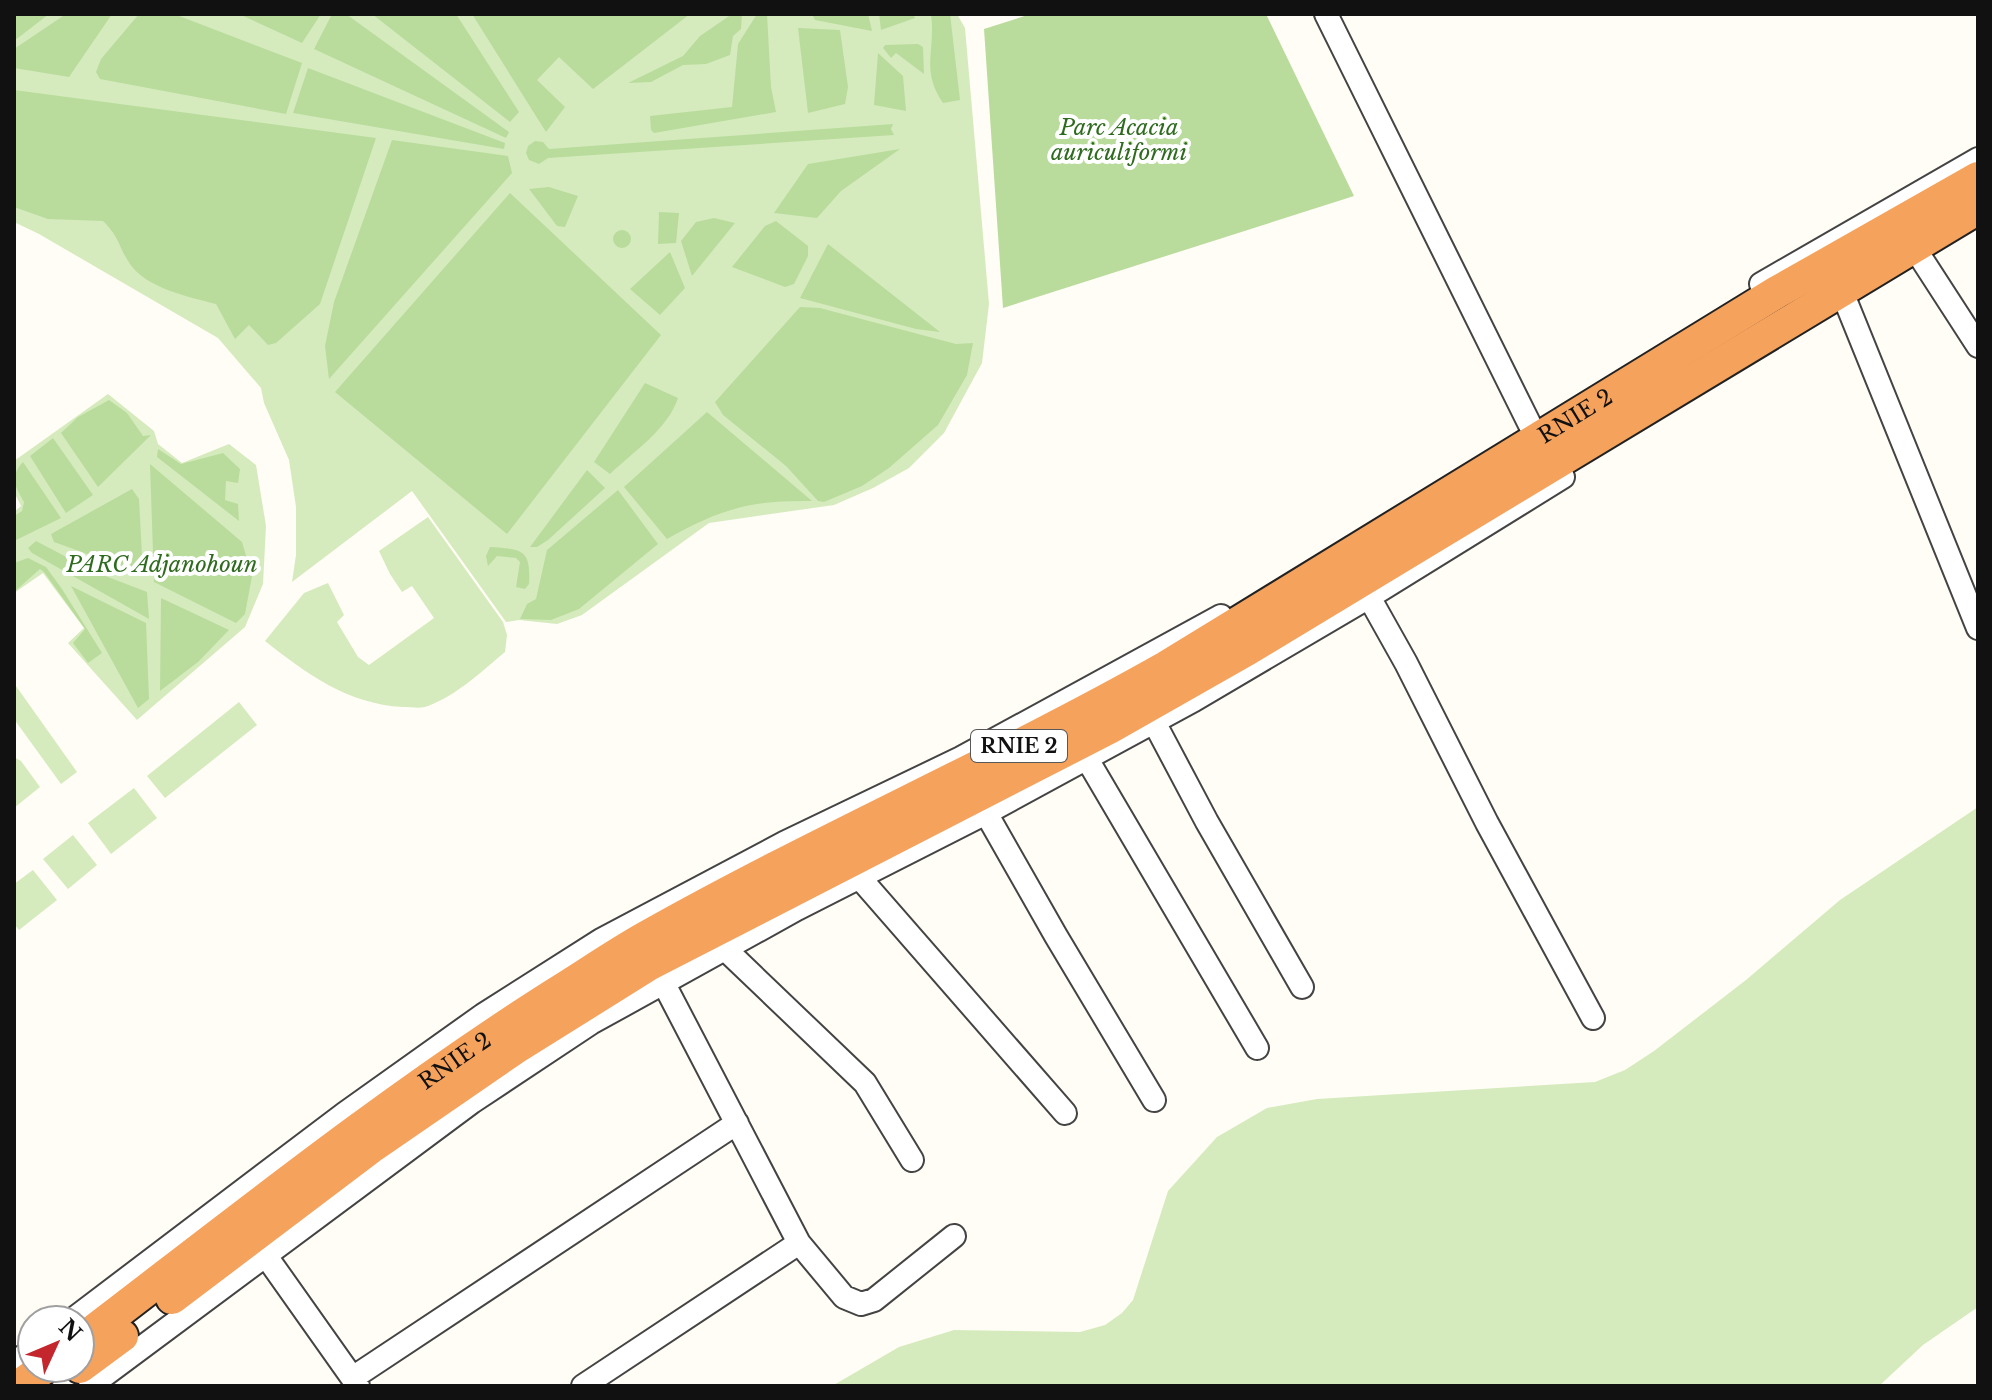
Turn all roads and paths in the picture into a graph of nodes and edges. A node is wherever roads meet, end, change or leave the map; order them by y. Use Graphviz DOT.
graph roads {
  1 [pos="1326,14"];
  2 [pos="1978,159"];
  3 [pos="1978,178"];
  4 [pos="1978,208"];
  5 [pos="1978,227"];
  6 [pos="1921,258"];
  7 [pos="1846,302"];
  8 [pos="1978,346"];
  9 [pos="1530,425"];
  10 [pos="1369,597"];
  11 [pos="1978,628"];
  12 [pos="1154,722"];
  13 [pos="1087,759"];
  14 [pos="986,813"];
  15 [pos="859,877"];
  16 [pos="725,949"];
  17 [pos="663,982"];
  18 [pos="1302,987"];
  19 [pos="1593,1018"];
  20 [pos="1257,1048"];
  21 [pos="1154,1100"];
  22 [pos="1065,1113"];
  23 [pos="737,1123"];
  24 [pos="912,1160"];
  25 [pos="954,1236"];
  26 [pos="799,1243"];
  27 [pos="266,1256"];
  28 [pos="93,1304"];
  29 [pos="96,1329"];
  30 [pos="96,1371"];
  31 [pos="96,1373"];
  32 [pos="356,1382"];
  33 [pos="583,1386"];
  1 -- 9 [label="street"];
  2 -- 9 [label="street"];
  3 -- 29 [label="highway, RNIE 2 / RNIE 2"];
  4 -- 30 [label="highway, RNIE 2 / RNIE 2"];
  5 -- 6 [label="street"];
  6 -- 7 [label="street"];
  6 -- 8 [label="street"];
  7 -- 10 [label="street"];
  7 -- 11 [label="street"];
  9 -- 28 [label="street"];
  10 -- 12 [label="street"];
  10 -- 19 [label="street"];
  12 -- 13 [label="street"];
  12 -- 18 [label="street"];
  13 -- 14 [label="street"];
  13 -- 20 [label="street"];
  14 -- 15 [label="street"];
  14 -- 21 [label="street"];
  15 -- 16 [label="street"];
  15 -- 22 [label="street"];
  16 -- 17 [label="street"];
  16 -- 24 [label="street"];
  17 -- 23 [label="street"];
  17 -- 27 [label="street"];
  23 -- 26 [label="street"];
  23 -- 32 [label="street"];
  25 -- 26 [label="street"];
  26 -- 33 [label="street"];
  27 -- 31 [label="street"];
  27 -- 32 [label="street"];
}
